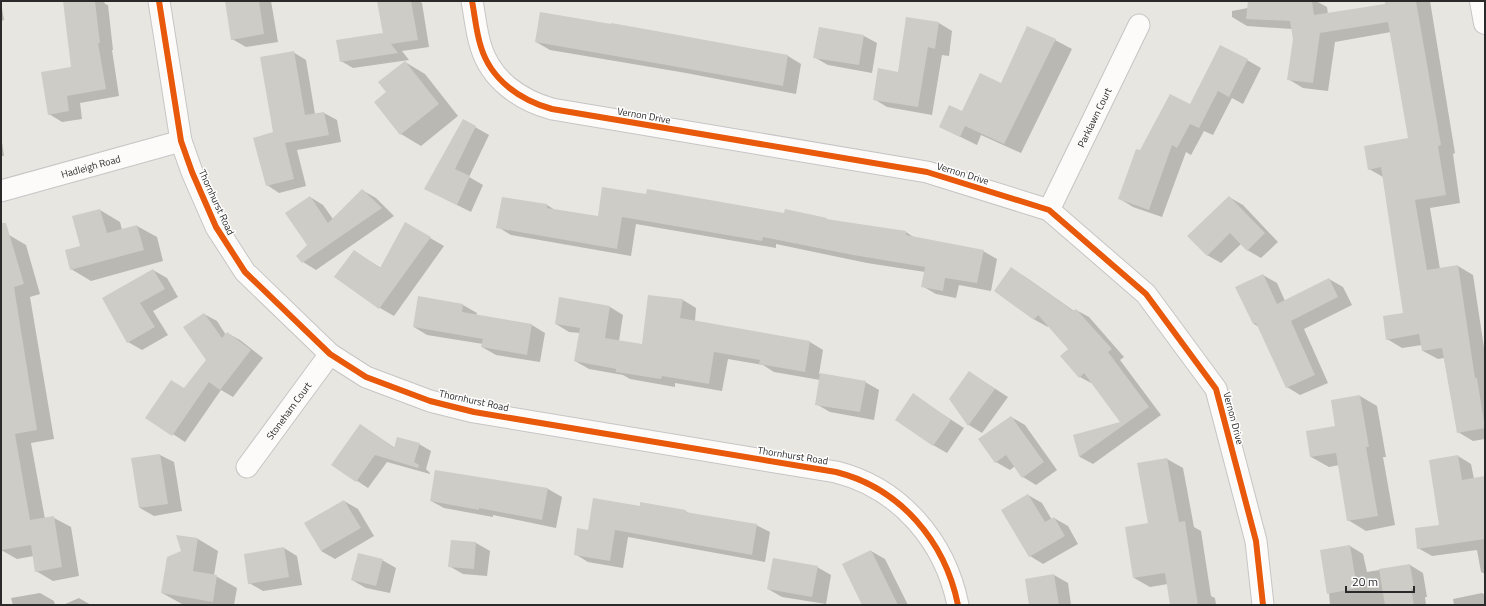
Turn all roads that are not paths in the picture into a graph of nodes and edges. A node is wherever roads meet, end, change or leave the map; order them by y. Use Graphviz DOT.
graph roads {
  1 [pos="159,1"];
  2 [pos="472,1"];
  3 [pos="1481,1"];
  4 [pos="1485,23"];
  5 [pos="1139,25"];
  6 [pos="181,141"];
  7 [pos="1,191"];
  8 [pos="1049,210"];
  9 [pos="330,354"];
  10 [pos="247,467"];
  11 [pos="958,605"];
  12 [pos="1263,605"];
  1 -- 6 [label="street, Thornhurst Road"];
  2 -- 8 [label="street, Vernon Drive"];
  3 -- 4 [label="street"];
  5 -- 8 [label="street, Parklawn Court"];
  6 -- 7 [label="street, Hadleigh Road"];
  6 -- 9 [label="street, Thornhurst Road"];
  8 -- 12 [label="street, Vernon Drive"];
  9 -- 10 [label="street, Stoneham Court"];
  9 -- 11 [label="street, Thornhurst Road"];
}
